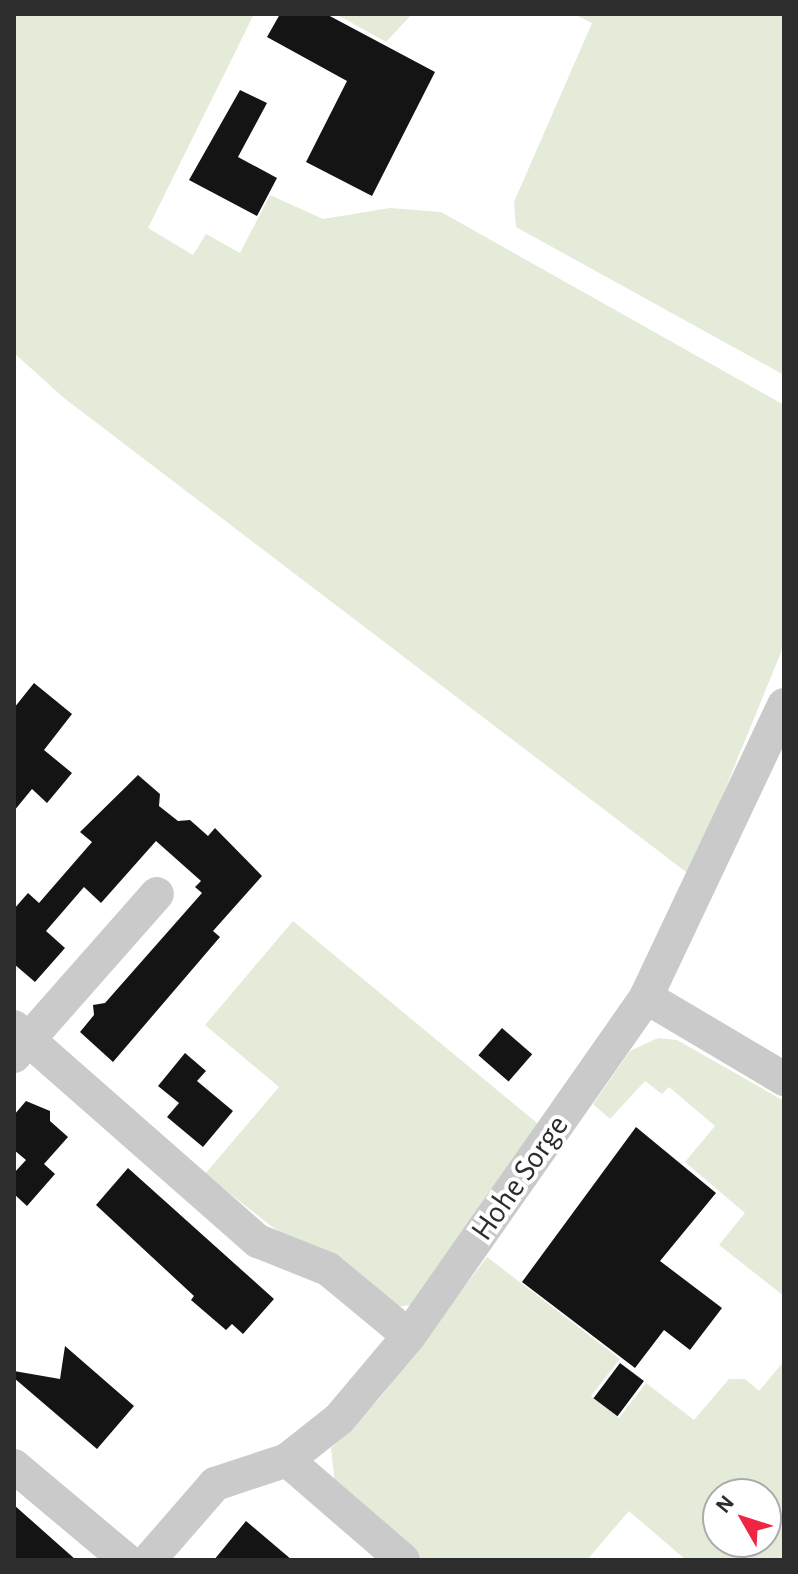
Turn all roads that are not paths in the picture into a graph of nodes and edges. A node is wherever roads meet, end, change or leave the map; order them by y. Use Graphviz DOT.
graph roads {
  1 [pos="784,705"];
  2 [pos="157,894"];
  3 [pos="646,997"];
  4 [pos="19,1041"];
  5 [pos="784,1079"];
  6 [pos="409,1336"];
  7 [pos="287,1460"];
  8 [pos="14,1466"];
  9 [pos="126,1560"];
  10 [pos="149,1560"];
  11 [pos="403,1560"];
  1 -- 3 [label="street, Hohe Sorge"];
  2 -- 4 [label="street"];
  3 -- 5 [label="street"];
  3 -- 6 [label="street, Hohe Sorge"];
  4 -- 6 [label="street"];
  6 -- 7 [label="street, Hohe Sorge"];
  7 -- 10 [label="street, Hohe Sorge"];
  7 -- 11 [label="street"];
  8 -- 9 [label="street"];
}
